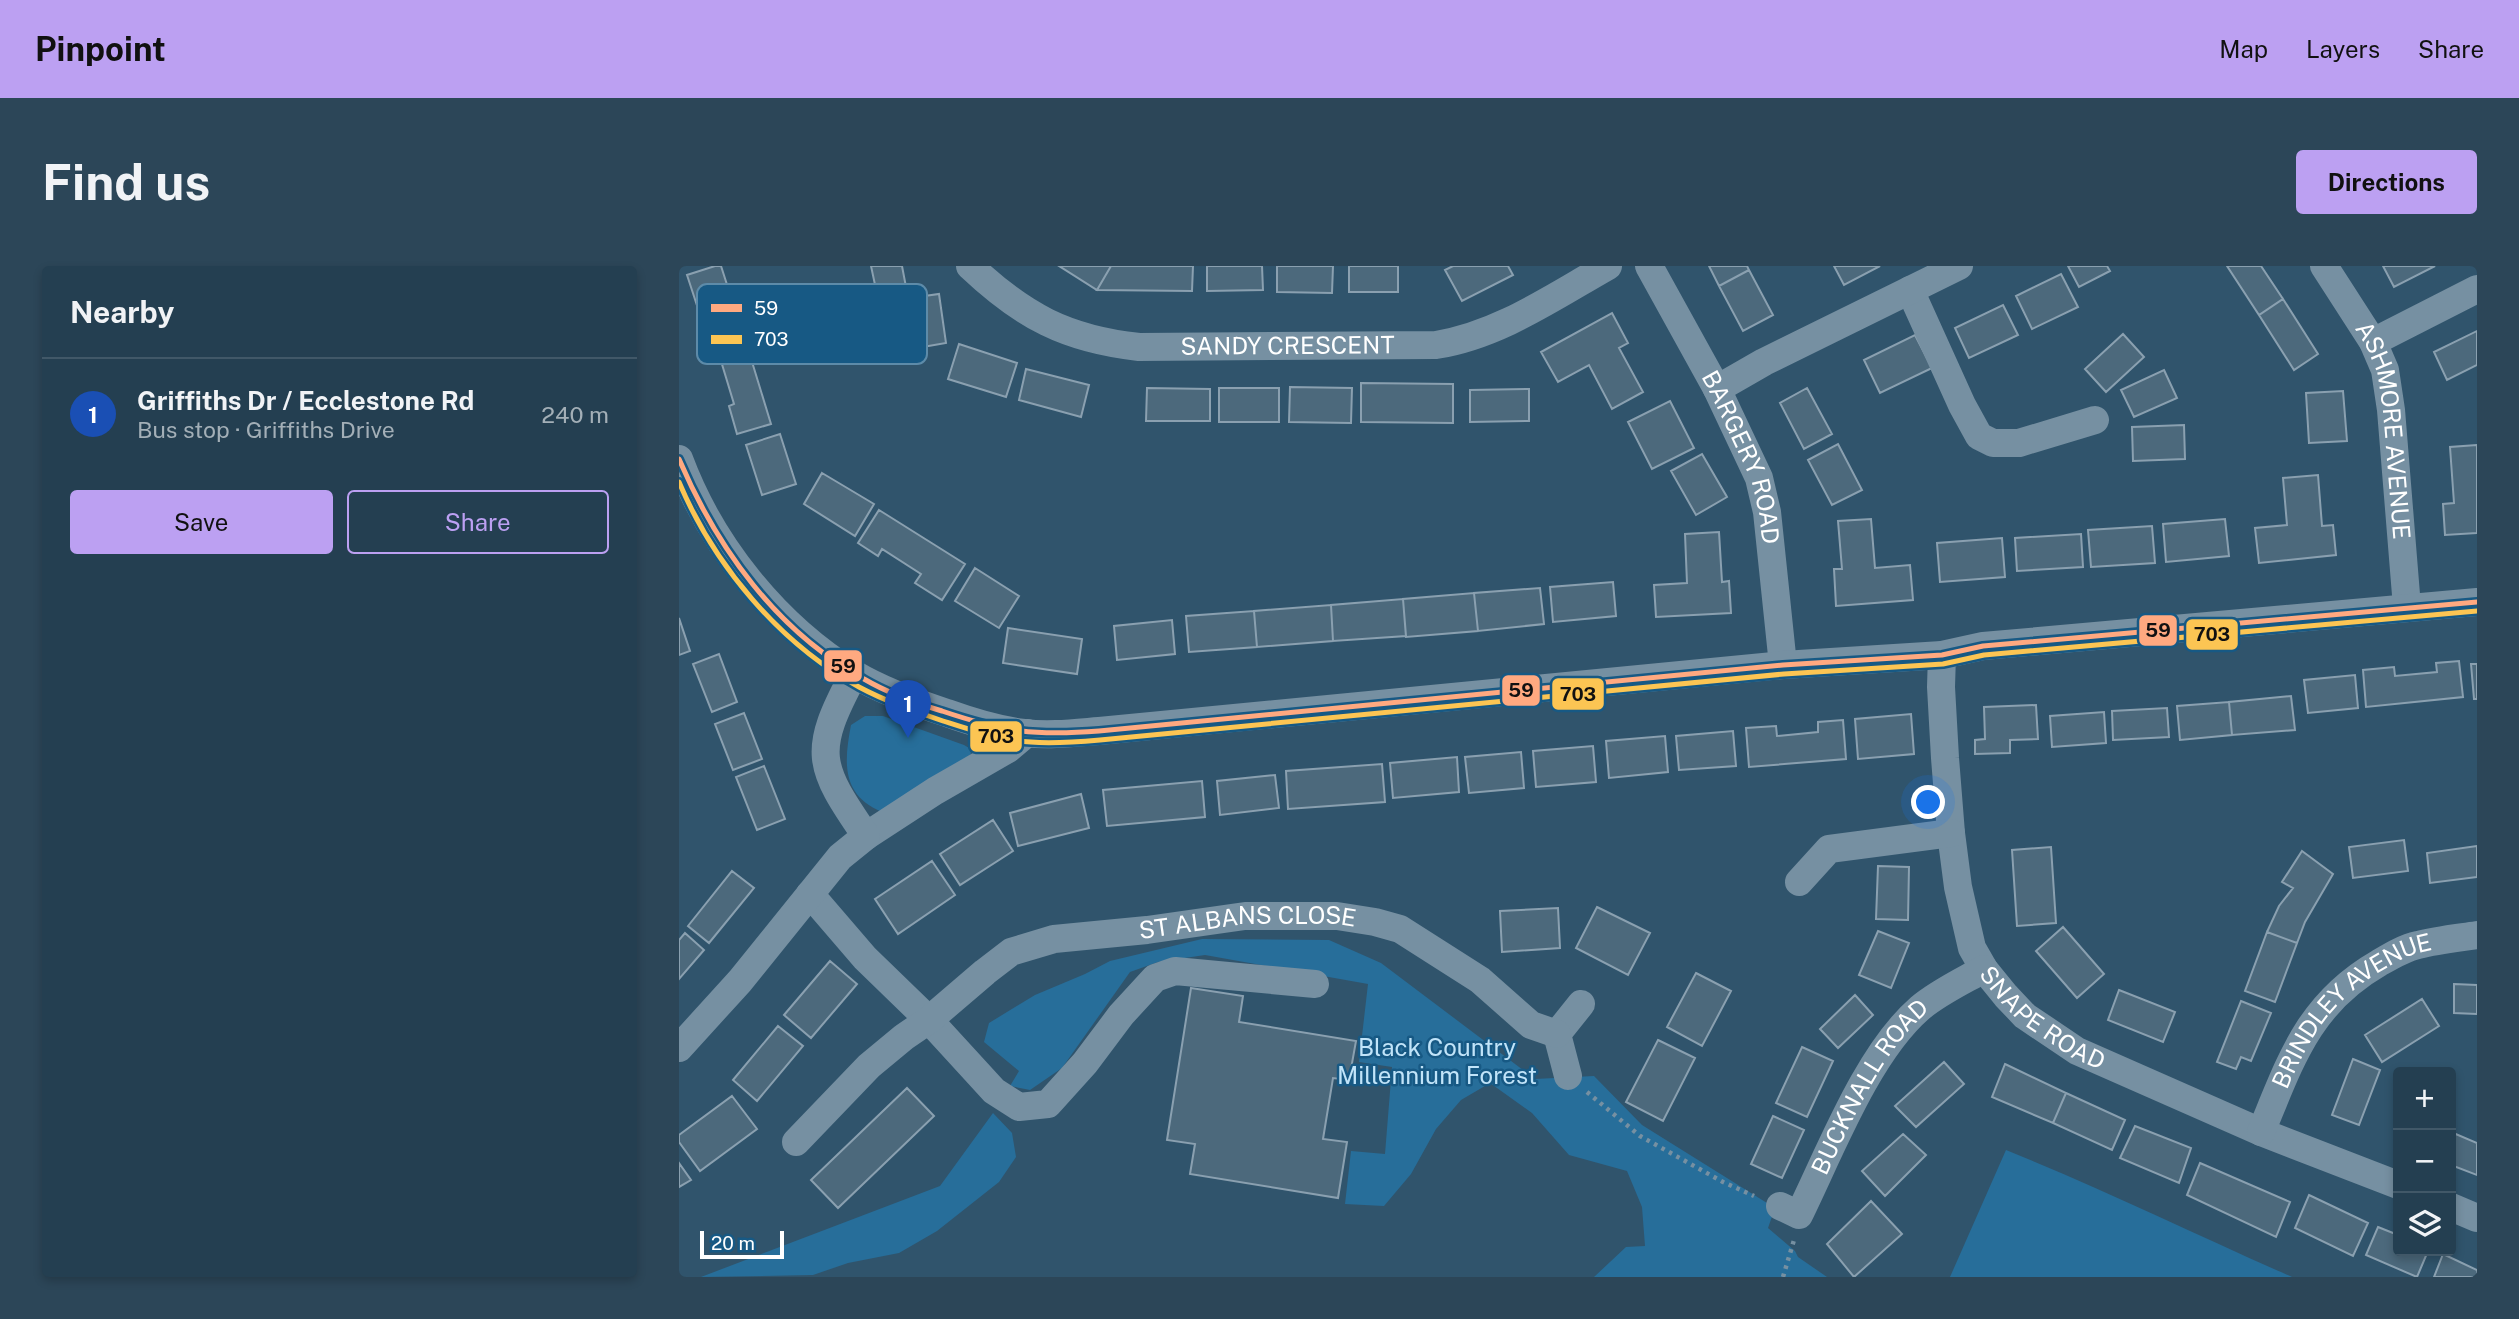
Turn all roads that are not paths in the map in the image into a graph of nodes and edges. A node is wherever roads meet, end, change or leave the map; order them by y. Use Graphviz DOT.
graph roads {
  1 [pos="971,266"];
  2 [pos="1608,266"];
  3 [pos="1649,266"];
  4 [pos="1959,266"];
  5 [pos="2324,266"];
  6 [pos="2477,289"];
  7 [pos="1910,290"];
  8 [pos="2373,342"];
  9 [pos="1717,389"];
  10 [pos="2095,420"];
  11 [pos="679,459"];
  12 [pos="2477,602"];
  13 [pos="2407,607"];
  14 [pos="1942,655"];
  15 [pos="1783,665"];
  16 [pos="854,674"];
  17 [pos="1027,733"];
  18 [pos="1951,834"];
  19 [pos="866,836"];
  20 [pos="1800,882"];
  21 [pos="810,894"];
  22 [pos="2477,935"];
  23 [pos="1984,969"];
  24 [pos="1315,984"];
  25 [pos="1581,1004"];
  26 [pos="929,1020"];
  27 [pos="1557,1034"];
  28 [pos="679,1048"];
  29 [pos="1567,1076"];
  30 [pos="2261,1132"];
  31 [pos="796,1142"];
  32 [pos="2393,1183"];
  33 [pos="2456,1209"];
  34 [pos="1789,1211"];
  35 [pos="2477,1219"];
  1 -- 2 [label="street, SANDY CRESCENT"];
  3 -- 9 [label="street, BARGERY ROAD"];
  4 -- 7 [label="street"];
  5 -- 8 [label="street, ASHMORE AVENUE"];
  6 -- 8 [label="street"];
  7 -- 9 [label="street"];
  7 -- 10 [label="street"];
  8 -- 13 [label="street, ASHMORE AVENUE"];
  9 -- 15 [label="street, BARGERY ROAD"];
  11 -- 16 [label="street"];
  12 -- 13 [label="street"];
  13 -- 14 [label="street"];
  14 -- 15 [label="street"];
  14 -- 18 [label="street, SNAPE ROAD"];
  15 -- 17 [label="street"];
  16 -- 17 [label="street"];
  16 -- 19 [label="street"];
  17 -- 19 [label="street"];
  18 -- 20 [label="street"];
  18 -- 23 [label="street, SNAPE ROAD"];
  19 -- 21 [label="street"];
  21 -- 26 [label="street"];
  21 -- 28 [label="street"];
  22 -- 30 [label="street, BRINDLEY AVENUE"];
  23 -- 30 [label="street, SNAPE ROAD"];
  23 -- 34 [label="street, BUCKNALL ROAD"];
  24 -- 26 [label="street"];
  25 -- 27 [label="street"];
  26 -- 27 [label="street, ST ALBANS CLOSE"];
  26 -- 31 [label="street, ST ALBANS CLOSE"];
  27 -- 29 [label="street"];
  30 -- 32 [label="street, SNAPE ROAD"];
  33 -- 35 [label="street"];
}
